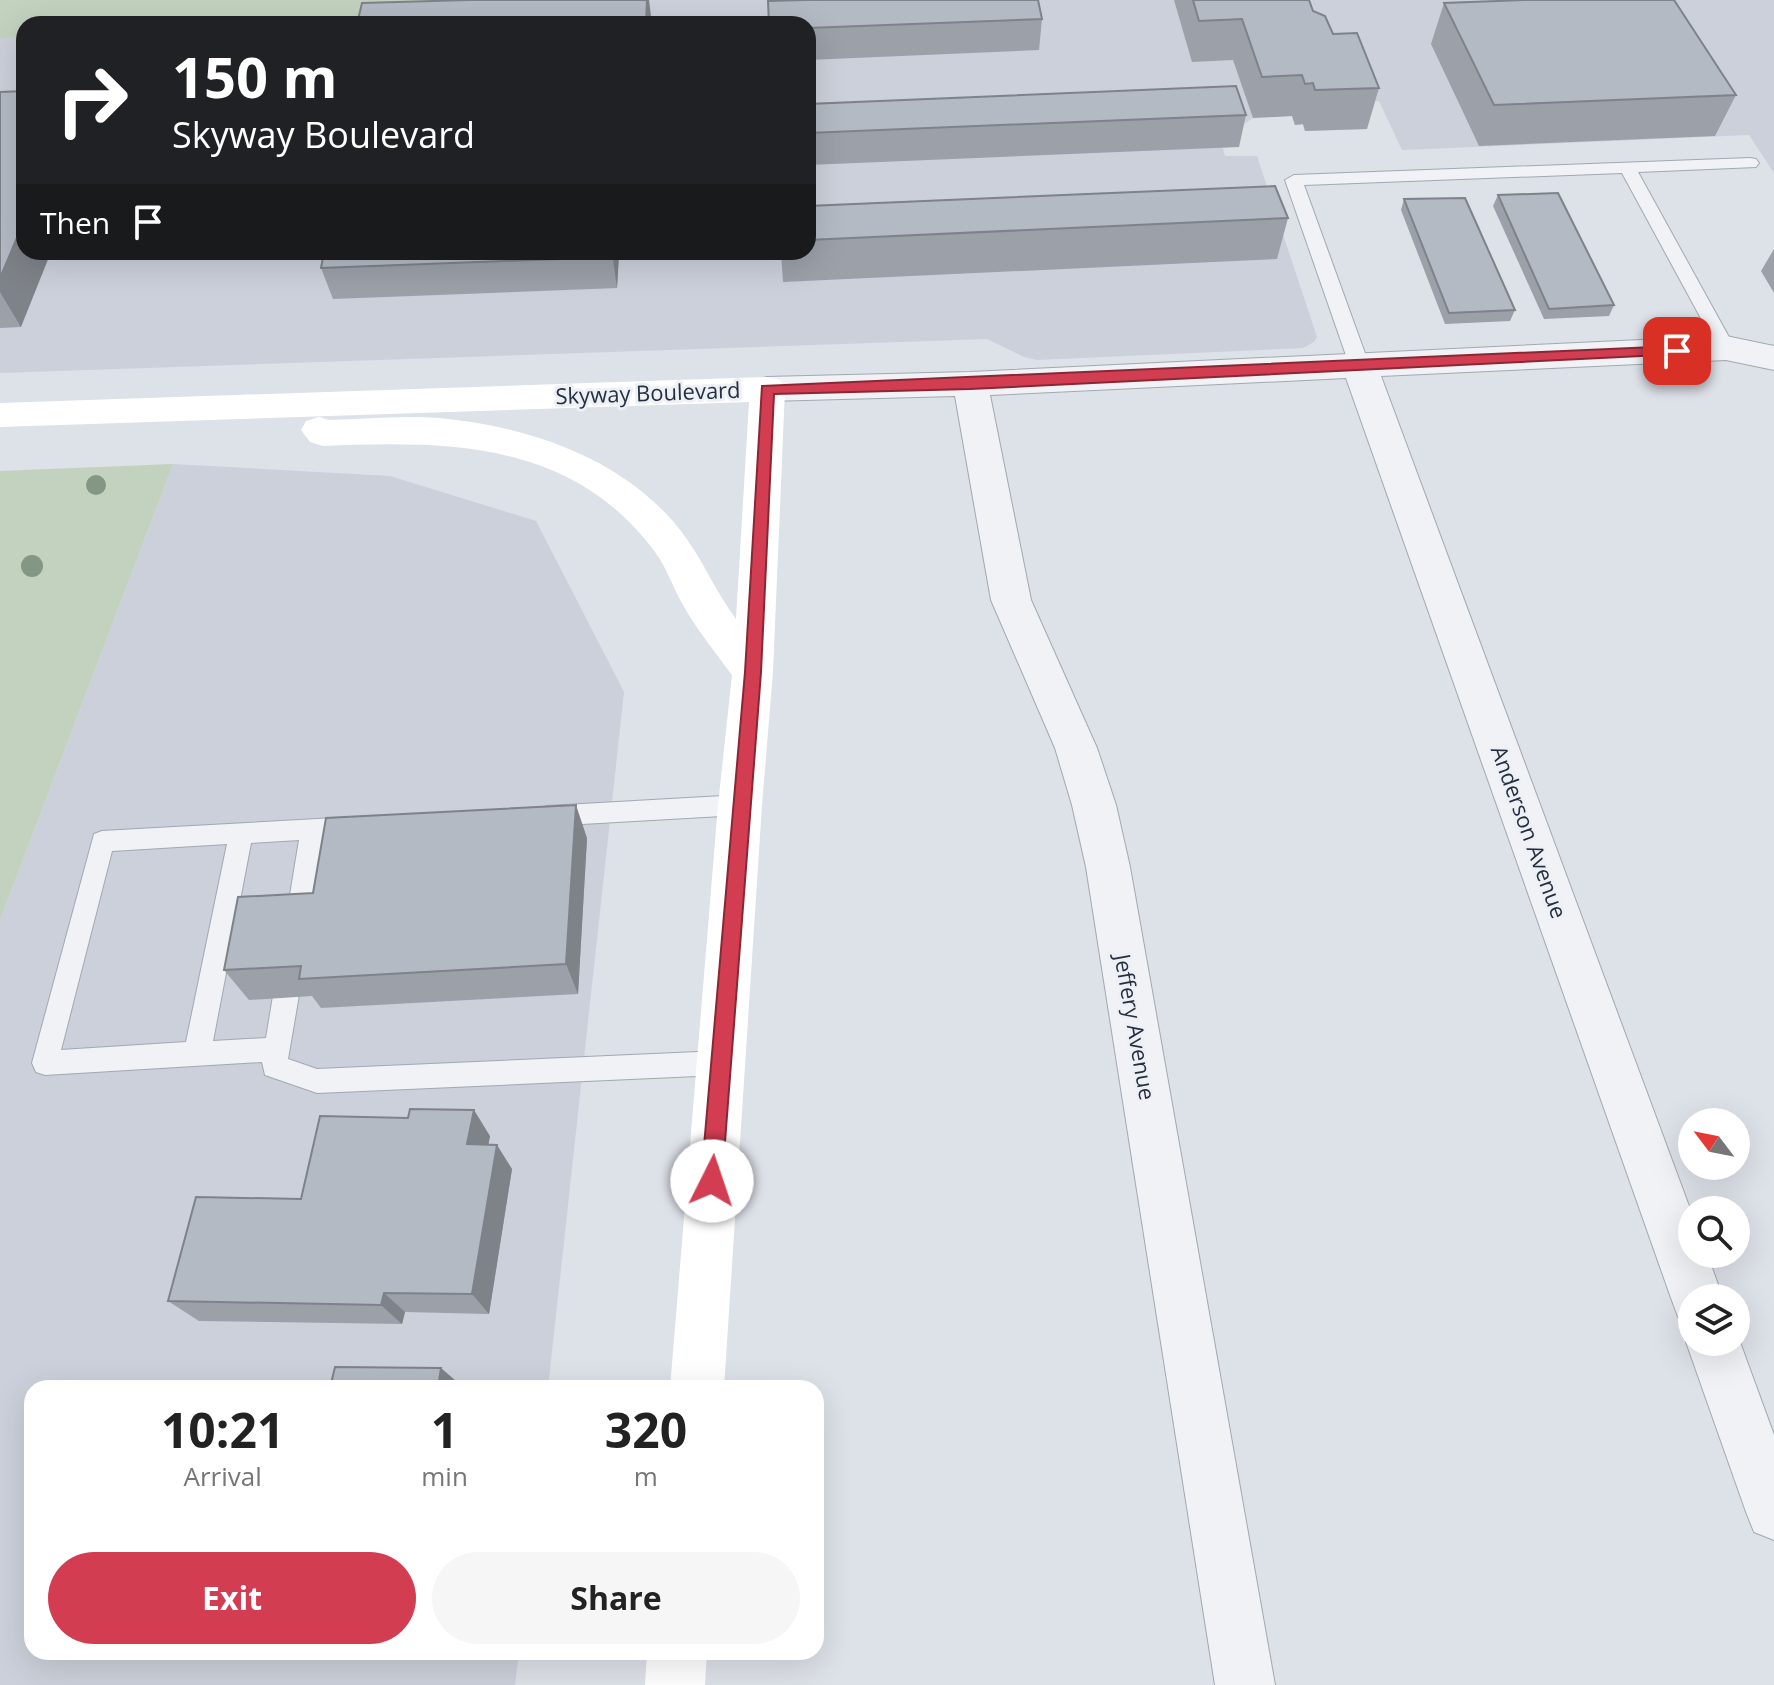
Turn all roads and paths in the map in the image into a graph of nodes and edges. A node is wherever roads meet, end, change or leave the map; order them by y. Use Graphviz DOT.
graph roads {
  1 [pos="1750,163"];
  2 [pos="1627,167"];
  3 [pos="1726,348"];
  4 [pos="1774,358"];
  5 [pos="1360,367"];
  6 [pos="970,384"];
  7 [pos="767,389"];
  8 [pos="276,404"];
  9 [pos="0,415"];
  10 [pos="753,672"];
  11 [pos="740,805"];
  12 [pos="519,818"];
  13 [pos="376,825"];
  14 [pos="313,829"];
  15 [pos="241,833"];
  16 [pos="277,1049"];
  17 [pos="197,1054"];
  18 [pos="720,1063"];
  19 [pos="1692,1284"];
  20 [pos="1718,1356"];
  21 [pos="698,1380"];
  22 [pos="1774,1512"];
  23 [pos="677,1660"];
  24 [pos="675,1685"];
  25 [pos="1245,1685"];
  1 -- 2 [label="lane"];
  2 -- 3 [label="lane"];
  2 -- 5 [label="lane"];
  3 -- 4 [label="street, Skyway Boulevard"];
  3 -- 5 [label="street, Skyway Boulevard"];
  5 -- 6 [label="street, Skyway Boulevard"];
  5 -- 19 [label="street, Anderson Avenue"];
  6 -- 7 [label="street, Skyway Boulevard"];
  6 -- 25 [label="street, Jeffery Avenue"];
  7 -- 8 [label="main road, Skyway Boulevard"];
  7 -- 10 [label="main road"];
  8 -- 9 [label="main road, Skyway Boulevard"];
  8 -- 10 [label="main road"];
  10 -- 11 [label="main road"];
  11 -- 12 [label="lane"];
  11 -- 18 [label="main road"];
  13 -- 14 [label="lane"];
  14 -- 15 [label="lane"];
  14 -- 16 [label="lane"];
  15 -- 17 [label="lane"];
  15 -- 17 [label="lane"];
  16 -- 17 [label="lane"];
  16 -- 18 [label="lane"];
  18 -- 21 [label="main road"];
  20 -- 22 [label="street"];
  23 -- 24 [label="main road"];
}
